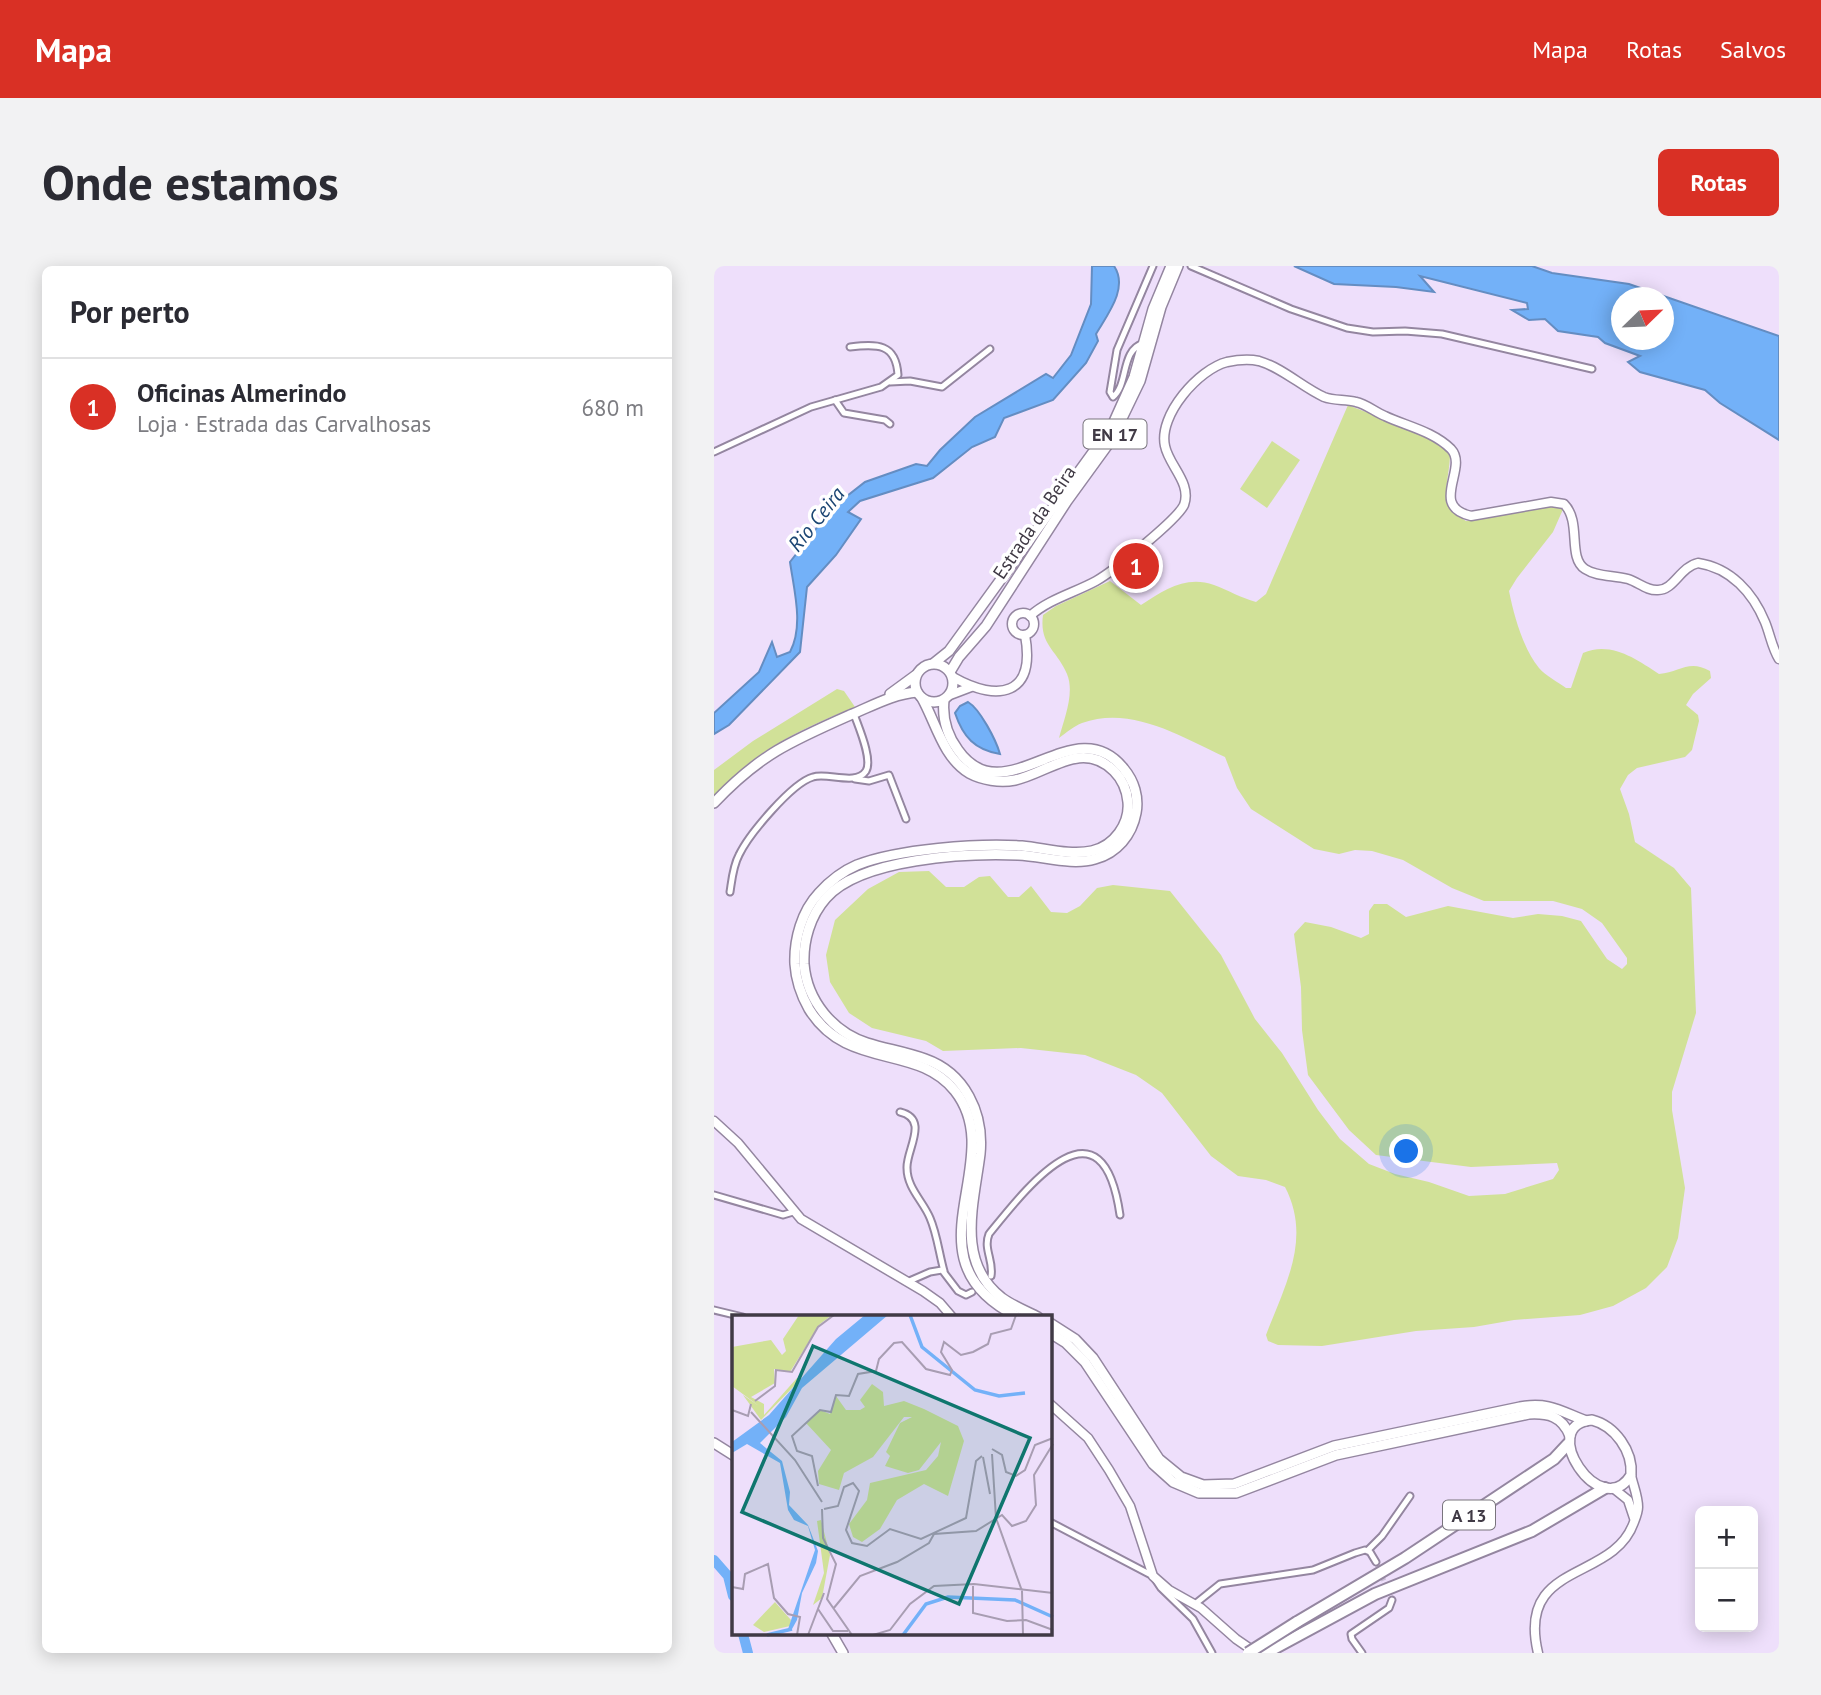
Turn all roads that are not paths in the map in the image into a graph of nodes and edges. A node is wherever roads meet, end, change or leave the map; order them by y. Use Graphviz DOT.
graph roads {
  1 [pos="1153,266"];
  2 [pos="1191,266"];
  3 [pos="1173,269"];
  4 [pos="1144,343"];
  5 [pos="850,347"];
  6 [pos="990,349"];
  7 [pos="1592,369"];
  8 [pos="890,382"];
  9 [pos="835,400"];
  10 [pos="890,424"];
  11 [pos="714,452"];
  12 [pos="1030,615"];
  13 [pos="1025,635"];
  14 [pos="1779,659"];
  15 [pos="934,663"];
  16 [pos="916,675"];
  17 [pos="952,675"];
  18 [pos="971,687"];
  19 [pos="920,695"];
  20 [pos="947,697"];
  21 [pos="880,701"];
  22 [pos="853,714"];
  23 [pos="852,778"];
  24 [pos="714,803"];
  25 [pos="906,819"];
  26 [pos="730,892"];
  27 [pos="900,1112"];
  28 [pos="714,1121"];
  29 [pos="714,1195"];
  30 [pos="793,1212"];
  31 [pos="1120,1215"];
  32 [pos="944,1271"];
  33 [pos="991,1276"];
  34 [pos="907,1282"];
  35 [pos="972,1292"];
  36 [pos="714,1310"];
  37 [pos="735,1315"];
  38 [pos="950,1315"];
  39 [pos="1014,1315"];
  40 [pos="1034,1315"];
  41 [pos="1052,1324"];
  42 [pos="1052,1335"];
  43 [pos="1052,1406"];
  44 [pos="1586,1421"];
  45 [pos="1569,1440"];
  46 [pos="714,1443"];
  47 [pos="732,1454"];
  48 [pos="1632,1475"];
  49 [pos="1609,1488"];
  50 [pos="1410,1496"];
  51 [pos="1634,1521"];
  52 [pos="1052,1523"];
  53 [pos="1367,1550"];
  54 [pos="1376,1562"];
  55 [pos="1153,1576"];
  56 [pos="1392,1600"];
  57 [pos="1195,1604"];
  58 [pos="1300,1626"];
  59 [pos="834,1636"];
  60 [pos="841,1653"];
  61 [pos="1212,1653"];
  62 [pos="1248,1653"];
  63 [pos="1257,1653"];
  64 [pos="1266,1653"];
  65 [pos="1362,1653"];
  66 [pos="1538,1653"];
  1 -- 4 [label="street"];
  2 -- 7 [label="street"];
  3 -- 4 [label="main road, Estrada da Beira / EN 17"];
  3 -- 17 [label="main road, Estrada da Beira / EN 17"];
  4 -- 15 [label="main road, Estrada da Beira / EN 17"];
  5 -- 8 [label="street"];
  6 -- 8 [label="street"];
  8 -- 9 [label="street"];
  9 -- 10 [label="street"];
  9 -- 11 [label="street"];
  12 -- 13 [label="street"];
  12 -- 13 [label="street"];
  12 -- 14 [label="street"];
  13 -- 18 [label="street"];
  15 -- 16 [label="main road"];
  15 -- 17 [label="main road"];
  16 -- 19 [label="main road"];
  16 -- 21 [label="main road"];
  17 -- 18 [label="street"];
  17 -- 20 [label="main road"];
  18 -- 20 [label="street"];
  19 -- 20 [label="main road"];
  19 -- 21 [label="main road"];
  19 -- 39 [label="main road"];
  20 -- 40 [label="main road"];
  21 -- 22 [label="main road"];
  22 -- 23 [label="street"];
  22 -- 24 [label="main road"];
  23 -- 25 [label="street"];
  23 -- 26 [label="street"];
  27 -- 32 [label="street"];
  28 -- 30 [label="street"];
  29 -- 30 [label="street"];
  30 -- 34 [label="street"];
  31 -- 33 [label="street"];
  32 -- 34 [label="street"];
  32 -- 35 [label="street"];
  34 -- 38 [label="street"];
  36 -- 37 [label="street"];
  41 -- 44 [label="main road"];
  42 -- 45 [label="main road"];
  43 -- 55 [label="street"];
  44 -- 45 [label="main road"];
  44 -- 48 [label="main road"];
  45 -- 49 [label="main road"];
  45 -- 58 [label="highway, A 13"];
  46 -- 47 [label="main road"];
  48 -- 49 [label="main road"];
  48 -- 51 [label="street"];
  49 -- 51 [label="street"];
  49 -- 58 [label="highway, A 13"];
  50 -- 53 [label="street"];
  51 -- 66 [label="street"];
  52 -- 55 [label="street"];
  53 -- 54 [label="street"];
  53 -- 57 [label="street"];
  55 -- 57 [label="street"];
  55 -- 61 [label="street"];
  56 -- 65 [label="street"];
  57 -- 63 [label="street"];
  58 -- 62 [label="highway, A 13, bridge"];
  58 -- 64 [label="highway, A 13"];
  59 -- 60 [label="main road"];
}
